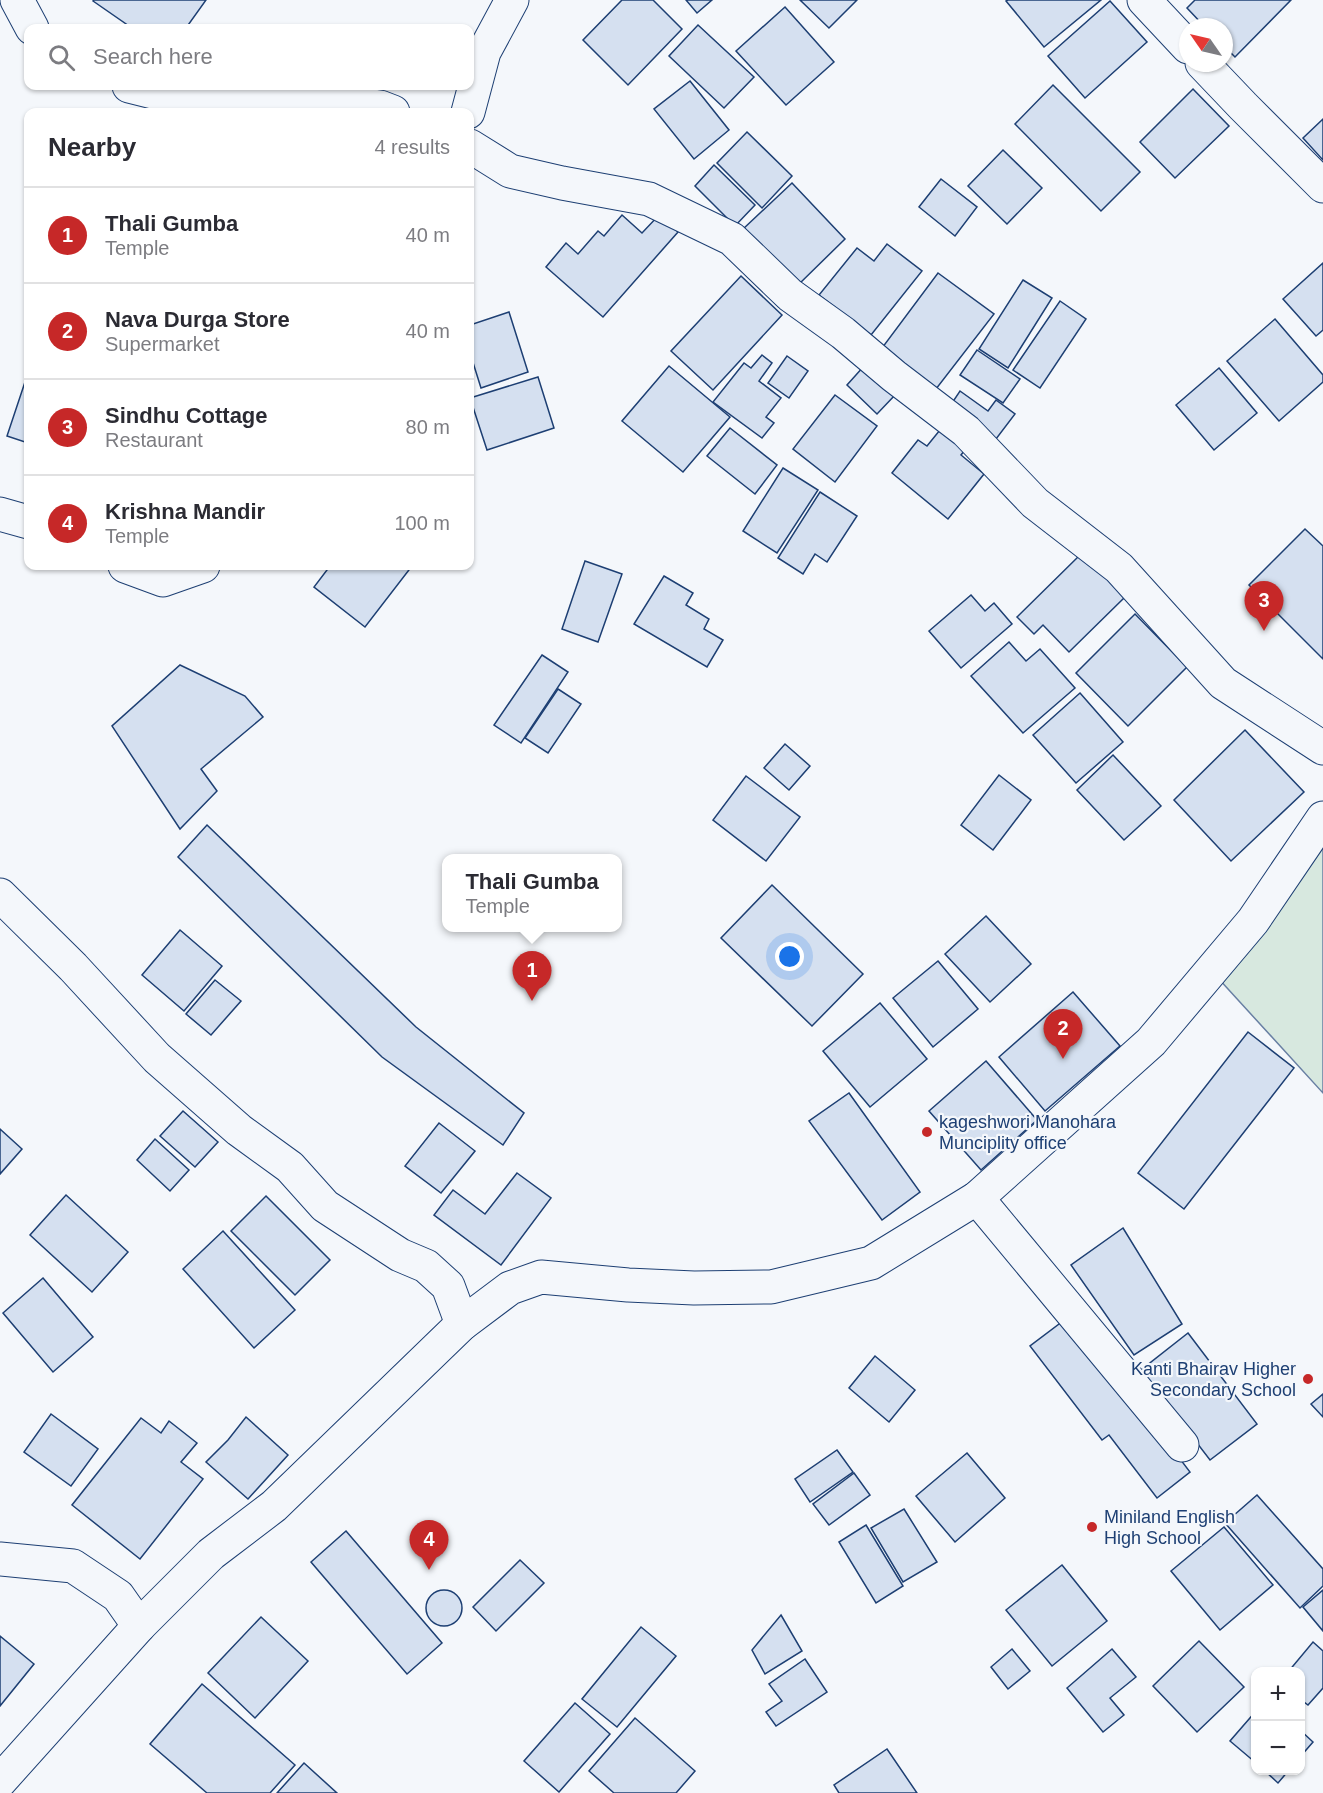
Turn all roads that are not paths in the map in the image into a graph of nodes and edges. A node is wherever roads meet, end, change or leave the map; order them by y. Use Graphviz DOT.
graph roads {
  1 [pos="17,0"];
  2 [pos="512,0"];
  3 [pos="1144,0"];
  4 [pos="30,24"];
  5 [pos="1179,38"];
  6 [pos="1211,72"];
  7 [pos="145,90"];
  8 [pos="474,90"];
  9 [pos="474,90"];
  10 [pos="206,104"];
  11 [pos="383,108"];
  12 [pos="469,108"];
  13 [pos="474,148"];
  14 [pos="1323,186"];
  15 [pos="0,514"];
  16 [pos="24,521"];
  17 [pos="136,570"];
  18 [pos="192,570"];
  19 [pos="1323,748"];
  20 [pos="1323,818"];
  21 [pos="0,895"];
  22 [pos="977,1198"];
  23 [pos="462,1324"];
  24 [pos="1182,1445"];
  25 [pos="0,1559"];
  26 [pos="139,1626"];
  27 [pos="0,1781"];
  1 -- 4 [label="street"];
  2 -- 8 [label="street"];
  3 -- 5 [label="street"];
  6 -- 14 [label="street"];
  7 -- 10 [label="street"];
  9 -- 12 [label="street"];
  10 -- 11 [label="street"];
  13 -- 19 [label="street"];
  15 -- 16 [label="street"];
  17 -- 18 [label="street"];
  20 -- 22 [label="street"];
  21 -- 23 [label="street"];
  22 -- 23 [label="street"];
  22 -- 24 [label="street"];
  23 -- 26 [label="street"];
  25 -- 26 [label="street"];
  26 -- 27 [label="street"];
}
